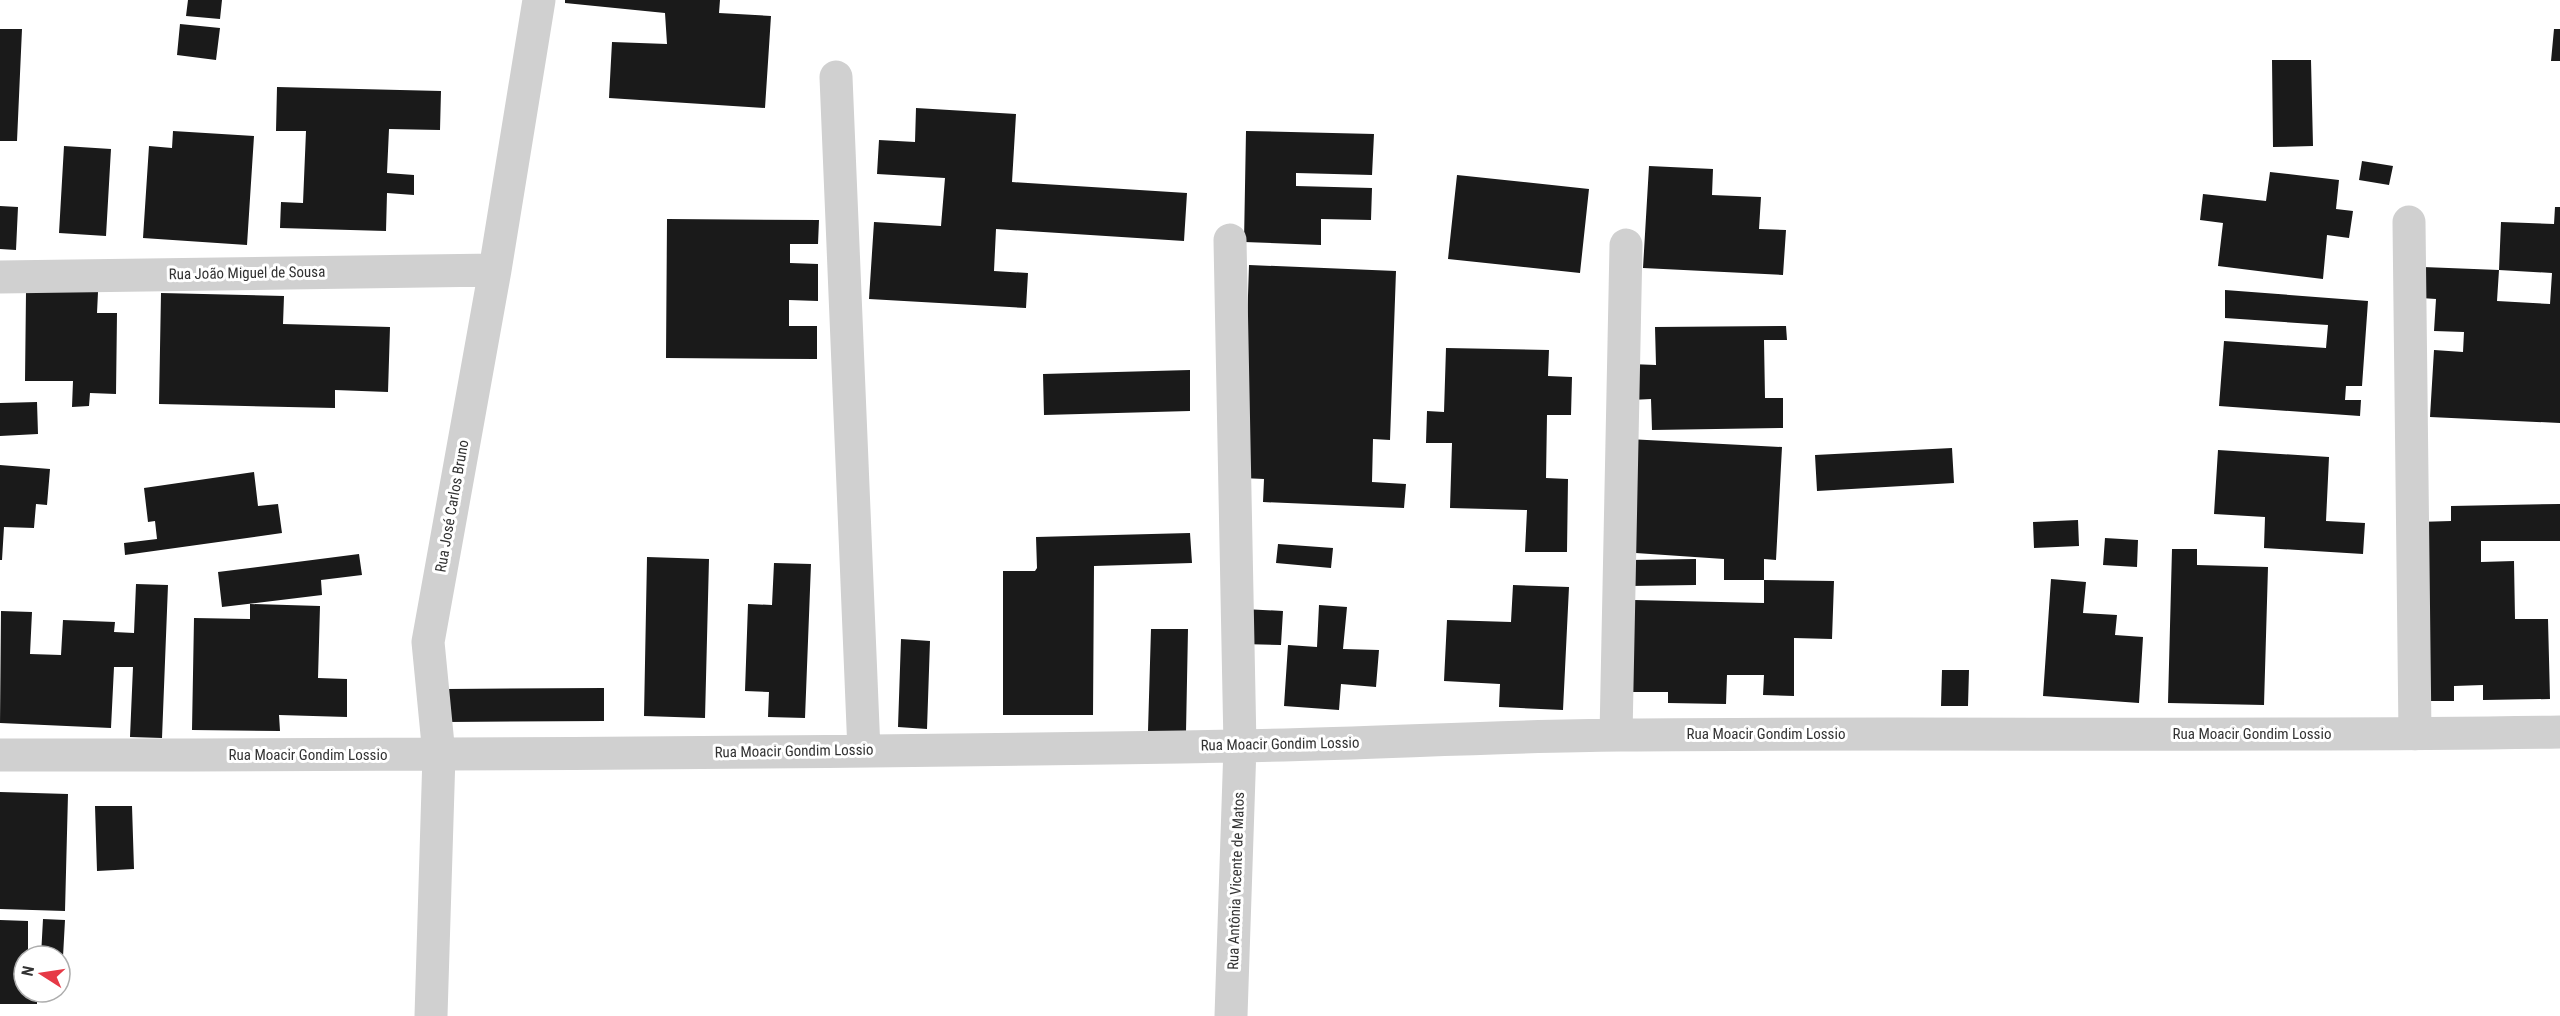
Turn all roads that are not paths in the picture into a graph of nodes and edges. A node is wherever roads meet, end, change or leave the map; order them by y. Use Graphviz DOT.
graph roads {
  1 [pos="539,0"];
  2 [pos="836,77"];
  3 [pos="2409,222"];
  4 [pos="1230,240"];
  5 [pos="1626,245"];
  6 [pos="495,270"];
  7 [pos="0,277"];
  8 [pos="2560,732"];
  9 [pos="2415,734"];
  10 [pos="1616,735"];
  11 [pos="1240,746"];
  12 [pos="864,751"];
  13 [pos="0,755"];
  14 [pos="439,755"];
  15 [pos="431,1016"];
  16 [pos="1231,1016"];
  1 -- 6 [label="street, Rua José Carlos Bruno"];
  2 -- 12 [label="street"];
  3 -- 9 [label="street"];
  4 -- 11 [label="street, Rua Antônia Vicente de Matos"];
  5 -- 10 [label="street"];
  6 -- 7 [label="street, Rua João Miguel de Sousa"];
  6 -- 14 [label="street, Rua José Carlos Bruno"];
  8 -- 9 [label="street, Rua Moacir Gondim Lossio"];
  9 -- 10 [label="street, Rua Moacir Gondim Lossio"];
  10 -- 11 [label="street, Rua Moacir Gondim Lossio"];
  11 -- 12 [label="street, Rua Moacir Gondim Lossio"];
  11 -- 16 [label="street, Rua Antônia Vicente de Matos"];
  12 -- 14 [label="street, Rua Moacir Gondim Lossio"];
  13 -- 14 [label="street, Rua Moacir Gondim Lossio"];
  14 -- 15 [label="street, Rua José Carlos Bruno"];
}
